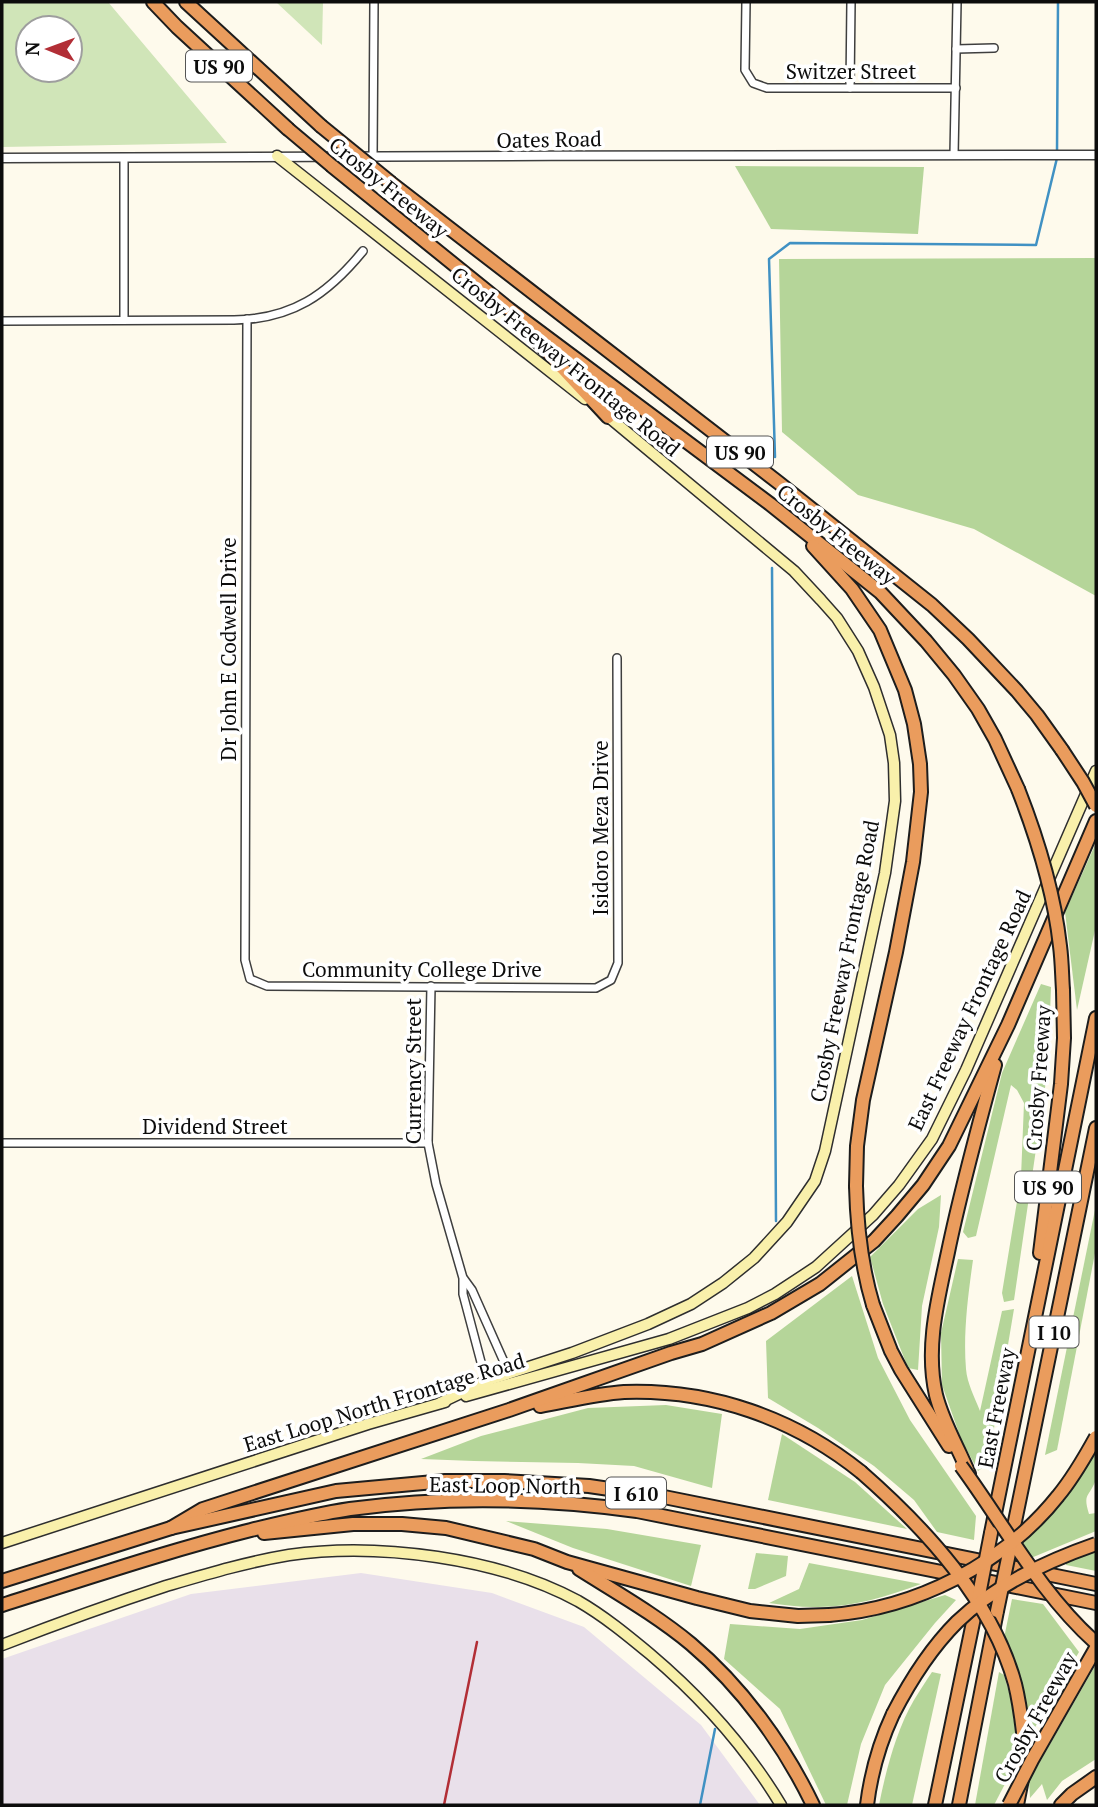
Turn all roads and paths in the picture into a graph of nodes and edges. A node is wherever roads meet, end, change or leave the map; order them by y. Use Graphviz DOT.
graph roads {
  1 [pos="153,2"];
  2 [pos="186,2"];
  3 [pos="374,2"];
  4 [pos="746,2"];
  5 [pos="850,2"];
  6 [pos="957,2"];
  7 [pos="994,48"];
  8 [pos="956,49"];
  9 [pos="850,88"];
  10 [pos="956,88"];
  11 [pos="954,155"];
  12 [pos="1096,155"];
  13 [pos="277,156"];
  14 [pos="373,157"];
  15 [pos="2,158"];
  16 [pos="124,158"];
  17 [pos="363,251"];
  18 [pos="509,309"];
  19 [pos="247,319"];
  20 [pos="124,320"];
  21 [pos="2,321"];
  22 [pos="608,417"];
  23 [pos="770,504"];
  24 [pos="617,658"];
  25 [pos="1096,771"];
  26 [pos="1096,806"];
  27 [pos="1096,821"];
  28 [pos="250,979"];
  29 [pos="431,986"];
  30 [pos="596,988"];
  31 [pos="1096,1018"];
  32 [pos="1008,1025"];
  33 [pos="1096,1128"];
  34 [pos="2,1143"];
  35 [pos="428,1143"];
  36 [pos="463,1278"];
  37 [pos="775,1294"];
  38 [pos="486,1322"];
  39 [pos="472,1327"];
  40 [pos="1030,1337"];
  41 [pos="509,1373"];
  42 [pos="486,1381"];
  43 [pos="440,1403"];
  44 [pos="509,1410"];
  45 [pos="1096,1437"];
  46 [pos="963,1465"];
  47 [pos="171,1528"];
  48 [pos="218,1538"];
  49 [pos="2,1543"];
  50 [pos="1096,1544"];
  51 [pos="567,1562"];
  52 [pos="2,1581"];
  53 [pos="1096,1584"];
  54 [pos="1096,1603"];
  55 [pos="2,1605"];
  56 [pos="2,1644"];
  57 [pos="1096,1646"];
  58 [pos="1096,1777"];
  59 [pos="781,1805"];
  60 [pos="813,1805"];
  61 [pos="867,1805"];
  62 [pos="935,1805"];
  63 [pos="959,1805"];
  64 [pos="1009,1805"];
  65 [pos="1017,1805"];
  66 [pos="1062,1805"];
  1 -- 18 [label="highway, Crosby Freeway / US 90, bridge"];
  2 -- 26 [label="highway, Crosby Freeway / US 90, bridge"];
  3 -- 14 [label="street"];
  4 -- 9 [label="street, Switzer Street"];
  5 -- 9 [label="street"];
  6 -- 8 [label="street"];
  7 -- 8 [label="street"];
  8 -- 10 [label="street"];
  9 -- 10 [label="street, Switzer Street"];
  10 -- 11 [label="street"];
  11 -- 12 [label="street, Oates Road"];
  11 -- 14 [label="street, Oates Road"];
  13 -- 14 [label="street, Oates Road"];
  13 -- 16 [label="street, Oates Road"];
  13 -- 22 [label="main road, Crosby Freeway Frontage Road"];
  15 -- 16 [label="street, Oates Road"];
  16 -- 20 [label="street"];
  17 -- 19 [label="street"];
  18 -- 22 [label="highway"];
  18 -- 23 [label="highway, Crosby Freeway / US 90"];
  19 -- 20 [label="street"];
  19 -- 28 [label="street, Dr John E Codwell Drive"];
  20 -- 21 [label="street"];
  22 -- 41 [label="main road, Crosby Freeway Frontage Road"];
  23 -- 40 [label="highway, Crosby Freeway / US 90, bridge"];
  23 -- 46 [label="highway, bridge"];
  24 -- 30 [label="street, Isidoro Meza Drive"];
  25 -- 37 [label="main road, East Freeway Frontage Road"];
  27 -- 32 [label="highway"];
  28 -- 29 [label="street, Community College Drive"];
  29 -- 30 [label="street, Community College Drive"];
  29 -- 35 [label="street, Currency Street"];
  31 -- 40 [label="highway, East Freeway / I 10"];
  32 -- 44 [label="highway"];
  32 -- 46 [label="highway"];
  33 -- 63 [label="highway, East Freeway / I 10, bridge"];
  34 -- 35 [label="street, Dividend Street"];
  35 -- 36 [label="street, Currency Street"];
  36 -- 38 [label="street, Currency Street"];
  36 -- 39 [label="street, Currency Street"];
  37 -- 43 [label="main road, East Loop North Frontage Road"];
  38 -- 39 [label="street"];
  38 -- 41 [label="street, Currency Street"];
  39 -- 42 [label="street, Currency Street"];
  40 -- 62 [label="highway, East Freeway / I 10, bridge"];
  41 -- 42 [label="main road, Crosby Freeway Frontage Road"];
  42 -- 43 [label="main road, Crosby Freeway Frontage Road"];
  43 -- 49 [label="main road, East Loop North Frontage Road"];
  44 -- 47 [label="highway"];
  44 -- 65 [label="highway, bridge"];
  45 -- 51 [label="highway, bridge"];
  46 -- 57 [label="highway, bridge"];
  47 -- 52 [label="highway, East Loop North / I 610"];
  47 -- 53 [label="highway, East Loop North / I 610"];
  48 -- 51 [label="highway"];
  48 -- 54 [label="highway, East Loop North / I 610"];
  48 -- 55 [label="highway, East Loop North / I 610"];
  50 -- 61 [label="highway, bridge"];
  51 -- 60 [label="highway"];
  56 -- 59 [label="main road"];
  57 -- 64 [label="highway, Crosby Freeway, bridge"];
  58 -- 66 [label="highway"];
}
